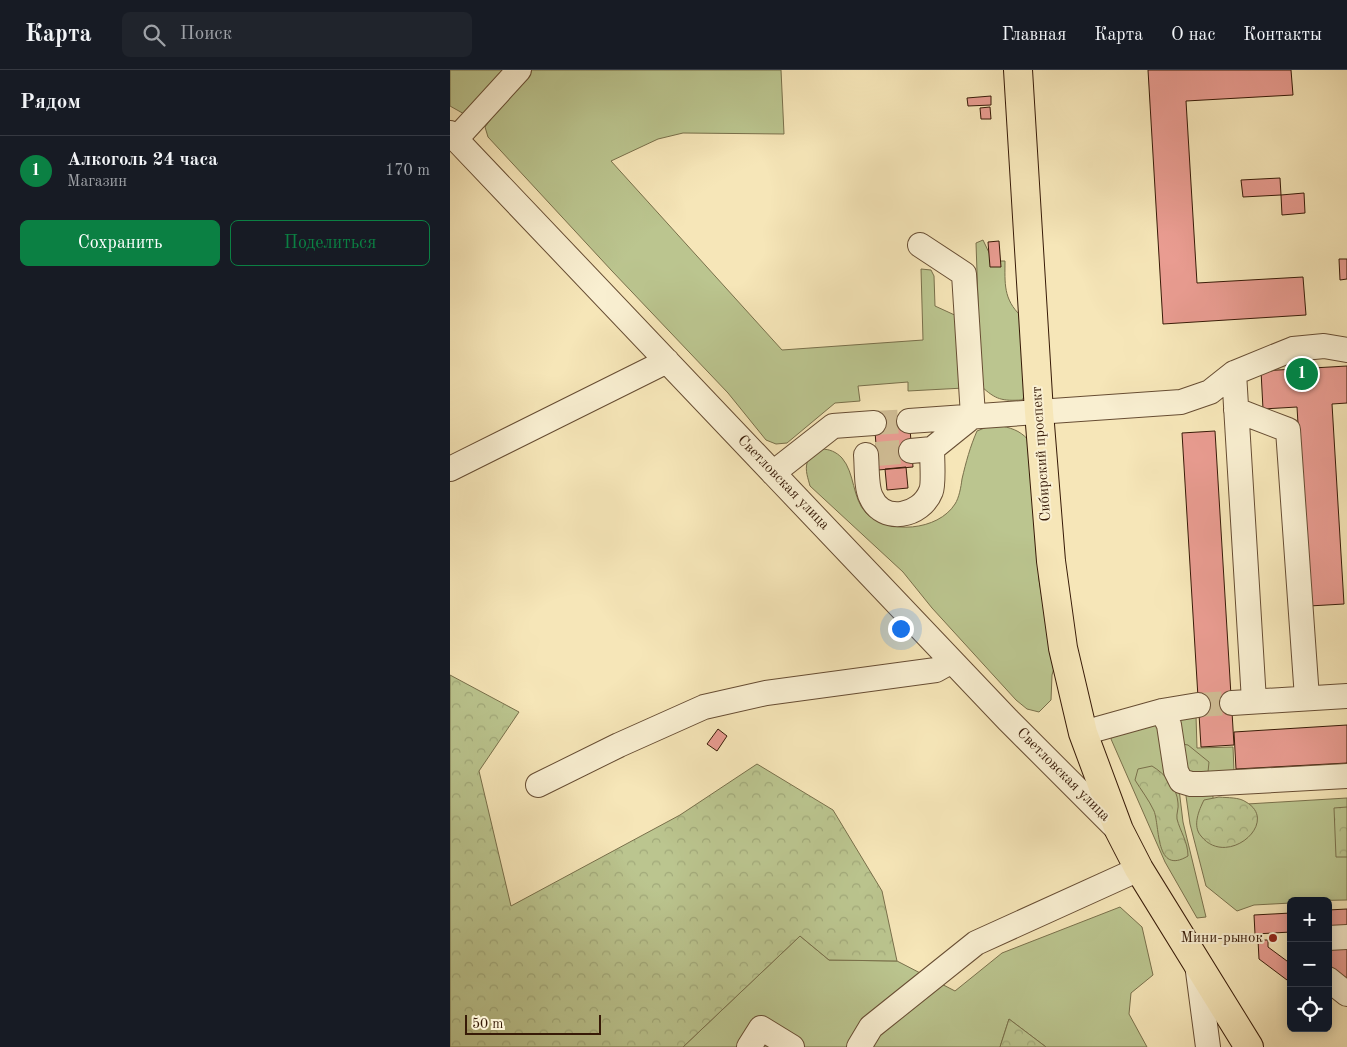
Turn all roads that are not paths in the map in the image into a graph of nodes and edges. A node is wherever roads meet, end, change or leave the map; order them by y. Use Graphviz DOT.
graph roads {
  1 [pos="519,70"];
  2 [pos="1018,70"];
  3 [pos="453,136"];
  4 [pos="920,246"];
  5 [pos="1347,350"];
  6 [pos="667,361"];
  7 [pos="1234,373"];
  8 [pos="1236,410"];
  9 [pos="1039,412"];
  10 [pos="973,416"];
  11 [pos="909,421"];
  12 [pos="874,423"];
  13 [pos="833,426"];
  14 [pos="450,469"];
  15 [pos="773,473"];
  16 [pos="952,661"];
  17 [pos="1347,696"];
  18 [pos="1307,698"];
  19 [pos="1198,705"];
  20 [pos="1162,711"];
  21 [pos="1083,733"];
  22 [pos="1347,776"];
  23 [pos="538,785"];
  24 [pos="1119,830"];
  25 [pos="1139,869"];
  26 [pos="1347,937"];
  27 [pos="1332,938"];
  28 [pos="1196,964"];
  29 [pos="1332,982"];
  30 [pos="1347,994"];
  31 [pos="749,1047"];
  32 [pos="792,1047"];
  33 [pos="859,1047"];
  34 [pos="1208,1047"];
  35 [pos="1248,1047"];
  1 -- 3 [label="street"];
  2 -- 9 [label="main road, Сибирский проспект"];
  3 -- 6 [label="street, Светловская улица"];
  4 -- 10 [label="street"];
  5 -- 7 [label="street"];
  6 -- 14 [label="street"];
  6 -- 15 [label="street, Светловская улица"];
  7 -- 8 [label="street"];
  7 -- 9 [label="street"];
  8 -- 18 [label="street"];
  8 -- 18 [label="street"];
  9 -- 10 [label="street"];
  9 -- 21 [label="main road, Сибирский проспект"];
  10 -- 11 [label="street"];
  10 -- 13 [label="street"];
  12 -- 13 [label="street"];
  13 -- 15 [label="street"];
  15 -- 16 [label="street, Светловская улица"];
  16 -- 23 [label="street"];
  16 -- 24 [label="street, Светловская улица"];
  17 -- 18 [label="street"];
  19 -- 20 [label="street"];
  20 -- 21 [label="street"];
  20 -- 22 [label="street"];
  21 -- 24 [label="main road, Сибирский проспект"];
  24 -- 25 [label="main road, Сибирский проспект"];
  25 -- 28 [label="main road, Сибирский проспект"];
  25 -- 33 [label="street"];
  26 -- 27 [label="street"];
  28 -- 34 [label="street"];
  28 -- 35 [label="main road, Сибирский проспект"];
  29 -- 30 [label="street"];
  31 -- 32 [label="street"];
}
